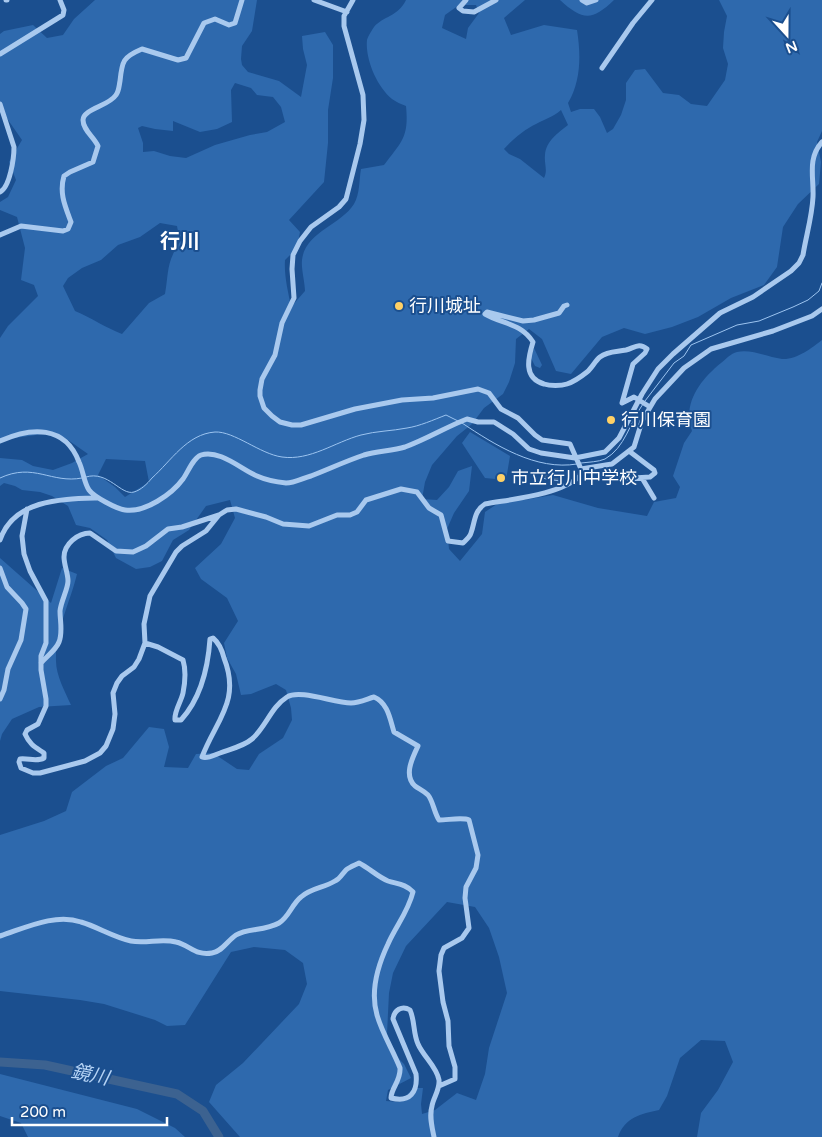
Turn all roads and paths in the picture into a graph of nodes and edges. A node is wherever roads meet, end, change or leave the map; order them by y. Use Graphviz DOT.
graph roads {
  1 [pos="60,0"];
  2 [pos="242,0"];
  3 [pos="314,0"];
  4 [pos="353,0"];
  5 [pos="466,0"];
  6 [pos="496,0"];
  7 [pos="582,0"];
  8 [pos="596,0"];
  9 [pos="652,0"];
  10 [pos="346,12"];
  11 [pos="0,54"];
  12 [pos="602,68"];
  13 [pos="0,104"];
  14 [pos="822,142"];
  15 [pos="0,192"];
  16 [pos="0,235"];
  17 [pos="567,305"];
  18 [pos="822,309"];
  19 [pos="639,401"];
  20 [pos="650,407"];
  21 [pos="0,442"];
  22 [pos="629,451"];
  23 [pos="575,458"];
  24 [pos="581,469"];
  25 [pos="614,477"];
  26 [pos="642,478"];
  27 [pos="99,498"];
  28 [pos="654,498"];
  29 [pos="27,509"];
  30 [pos="219,515"];
  31 [pos="0,540"];
  32 [pos="0,568"];
  33 [pos="145,643"];
  34 [pos="41,663"];
  35 [pos="0,698"];
  36 [pos="0,936"];
  37 [pos="438,1086"];
  38 [pos="434,1137"];
  1 -- 11 [label="street"];
  2 -- 16 [label="street"];
  3 -- 10 [label="street"];
  4 -- 10 [label="street"];
  5 -- 6 [label="street"];
  7 -- 8 [label="street"];
  9 -- 12 [label="street"];
  10 -- 23 [label="street"];
  13 -- 15 [label="street"];
  14 -- 19 [label="street"];
  17 -- 19 [label="street"];
  18 -- 20 [label="street"];
  19 -- 20 [label="street"];
  19 -- 23 [label="street"];
  20 -- 22 [label="street"];
  21 -- 27 [label="street"];
  22 -- 24 [label="street"];
  22 -- 26 [label="street"];
  23 -- 24 [label="street"];
  23 -- 27 [label="street"];
  24 -- 30 [label="street"];
  25 -- 26 [label="street"];
  26 -- 28 [label="street"];
  27 -- 29 [label="street"];
  29 -- 31 [label="street"];
  29 -- 34 [label="street"];
  30 -- 33 [label="street"];
  30 -- 34 [label="street"];
  32 -- 35 [label="street"];
  33 -- 34 [label="street"];
  33 -- 37 [label="street"];
  36 -- 37 [label="street"];
  37 -- 38 [label="street"];
}
